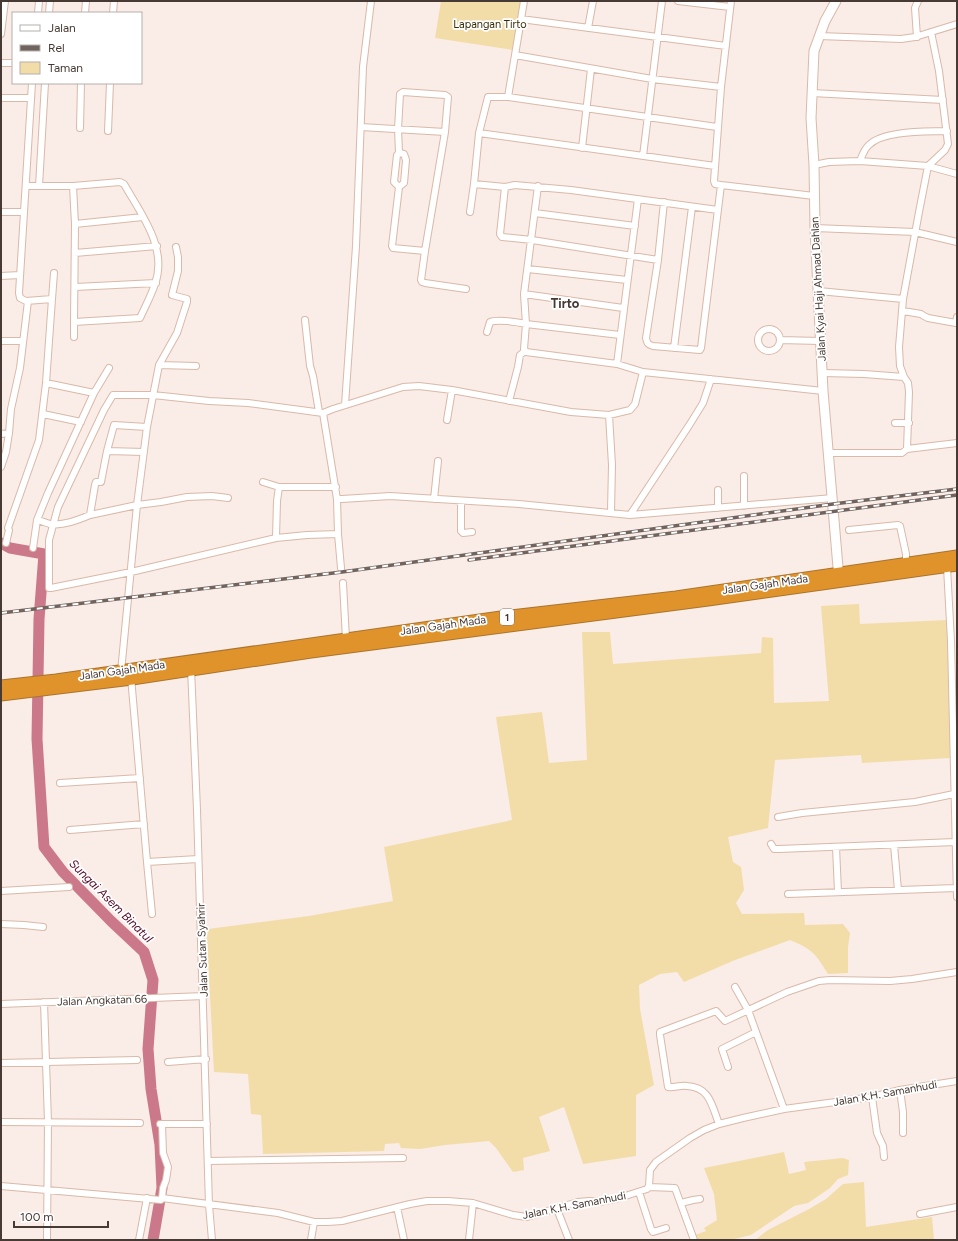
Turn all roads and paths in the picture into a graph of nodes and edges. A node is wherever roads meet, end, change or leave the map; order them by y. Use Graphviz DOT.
graph roads {
  1 [pos="5,1"];
  2 [pos="39,1"];
  3 [pos="50,1"];
  4 [pos="86,1"];
  5 [pos="114,1"];
  6 [pos="371,1"];
  7 [pos="524,1"];
  8 [pos="593,1"];
  9 [pos="662,1"];
  10 [pos="678,1"];
  11 [pos="836,1"];
  12 [pos="918,1"];
  13 [pos="731,4"];
  14 [pos="38,12"];
  15 [pos="49,12"];
  16 [pos="85,12"];
  17 [pos="113,12"];
  18 [pos="521,19"];
  19 [pos="957,24"];
  20 [pos="588,28"];
  21 [pos="931,32"];
  22 [pos="1,34"];
  23 [pos="819,36"];
  24 [pos="917,36"];
  25 [pos="658,38"];
  26 [pos="726,46"];
  27 [pos="515,55"];
  28 [pos="1,63"];
  29 [pos="12,63"];
  30 [pos="591,69"];
  31 [pos="652,79"];
  32 [pos="32,84"];
  33 [pos="45,84"];
  34 [pos="81,84"];
  35 [pos="110,84"];
  36 [pos="721,88"];
  37 [pos="812,93"];
  38 [pos="508,97"];
  39 [pos="1,98"];
  40 [pos="31,98"];
  41 [pos="943,100"];
  42 [pos="587,108"];
  43 [pos="648,117"];
  44 [pos="717,126"];
  45 [pos="361,127"];
  46 [pos="80,128"];
  47 [pos="398,129"];
  48 [pos="108,131"];
  49 [pos="947,131"];
  50 [pos="446,132"];
  51 [pos="479,133"];
  52 [pos="582,148"];
  53 [pos="399,153"];
  54 [pos="643,156"];
  55 [pos="860,161"];
  56 [pos="814,165"];
  57 [pos="714,166"];
  58 [pos="928,166"];
  59 [pos="957,174"];
  60 [pos="474,184"];
  61 [pos="721,185"];
  62 [pos="26,186"];
  63 [pos="39,186"];
  64 [pos="73,186"];
  65 [pos="538,186"];
  66 [pos="505,187"];
  67 [pos="399,188"];
  68 [pos="814,196"];
  69 [pos="638,199"];
  70 [pos="664,202"];
  71 [pos="692,207"];
  72 [pos="718,210"];
  73 [pos="1,212"];
  74 [pos="24,212"];
  75 [pos="470,212"];
  76 [pos="535,213"];
  77 [pos="143,217"];
  78 [pos="75,224"];
  79 [pos="635,226"];
  80 [pos="815,228"];
  81 [pos="915,232"];
  82 [pos="532,240"];
  83 [pos="957,242"];
  84 [pos="157,246"];
  85 [pos="176,247"];
  86 [pos="425,251"];
  87 [pos="75,253"];
  88 [pos="631,255"];
  89 [pos="658,260"];
  90 [pos="528,269"];
  91 [pos="54,272"];
  92 [pos="20,275"];
  93 [pos="1,276"];
  94 [pos="627,280"];
  95 [pos="156,283"];
  96 [pos="75,287"];
  97 [pos="466,289"];
  98 [pos="819,292"];
  99 [pos="524,294"];
  100 [pos="52,299"];
  101 [pos="903,299"];
  102 [pos="28,301"];
  103 [pos="624,308"];
  104 [pos="903,311"];
  105 [pos="305,320"];
  106 [pos="957,321"];
  107 [pos="74,322"];
  108 [pos="526,324"];
  109 [pos="487,332"];
  110 [pos="620,335"];
  111 [pos="74,336"];
  112 [pos="780,340"];
  113 [pos="1,341"];
  114 [pos="23,341"];
  115 [pos="820,341"];
  116 [pos="674,348"];
  117 [pos="525,351"];
  118 [pos="617,364"];
  119 [pos="159,365"];
  120 [pos="196,366"];
  121 [pos="109,368"];
  122 [pos="643,372"];
  123 [pos="823,373"];
  124 [pos="904,377"];
  125 [pos="711,379"];
  126 [pos="46,384"];
  127 [pos="452,390"];
  128 [pos="823,391"];
  129 [pos="94,393"];
  130 [pos="153,395"];
  131 [pos="509,401"];
  132 [pos="345,405"];
  133 [pos="321,412"];
  134 [pos="43,414"];
  135 [pos="608,415"];
  136 [pos="446,420"];
  137 [pos="81,422"];
  138 [pos="895,423"];
  139 [pos="909,423"];
  140 [pos="147,427"];
  141 [pos="9,433"];
  142 [pos="1,434"];
  143 [pos="957,443"];
  144 [pos="907,449"];
  145 [pos="107,451"];
  146 [pos="144,452"];
  147 [pos="828,453"];
  148 [pos="438,461"];
  149 [pos="1,467"];
  150 [pos="744,476"];
  151 [pos="263,482"];
  152 [pos="336,487"];
  153 [pos="279,488"];
  154 [pos="718,490"];
  155 [pos="228,498"];
  156 [pos="833,498"];
  157 [pos="337,499"];
  158 [pos="434,500"];
  159 [pos="461,501"];
  160 [pos="137,505"];
  161 [pos="744,506"];
  162 [pos="718,508"];
  163 [pos="612,512"];
  164 [pos="90,515"];
  165 [pos="630,515"];
  166 [pos="38,520"];
  167 [pos="51,524"];
  168 [pos="849,530"];
  169 [pos="472,532"];
  170 [pos="338,534"];
  171 [pos="276,538"];
  172 [pos="6,543"];
  173 [pos="33,548"];
  174 [pos="957,556"];
  175 [pos="906,563"];
  176 [pos="952,566"];
  177 [pos="341,568"];
  178 [pos="131,572"];
  179 [pos="839,577"];
  180 [pos="343,583"];
  181 [pos="772,587"];
  182 [pos="346,639"];
  183 [pos="191,665"];
  184 [pos="126,675"];
  185 [pos="6,690"];
  186 [pos="140,778"];
  187 [pos="60,783"];
  188 [pos="954,794"];
  189 [pos="778,817"];
  190 [pos="144,824"];
  191 [pos="70,830"];
  192 [pos="955,842"];
  193 [pos="771,844"];
  194 [pos="894,845"];
  195 [pos="836,847"];
  196 [pos="198,859"];
  197 [pos="147,862"];
  198 [pos="69,887"];
  199 [pos="956,888"];
  200 [pos="898,890"];
  201 [pos="1,891"];
  202 [pos="838,892"];
  203 [pos="788,894"];
  204 [pos="957,897"];
  205 [pos="152,914"];
  206 [pos="1,924"];
  207 [pos="43,927"];
  208 [pos="957,972"];
  209 [pos="735,987"];
  210 [pos="204,996"];
  211 [pos="44,1002"];
  212 [pos="1,1004"];
  213 [pos="748,1010"];
  214 [pos="756,1032"];
  215 [pos="137,1060"];
  216 [pos="206,1060"];
  217 [pos="46,1062"];
  218 [pos="168,1062"];
  219 [pos="1,1063"];
  220 [pos="728,1066"];
  221 [pos="957,1081"];
  222 [pos="900,1090"];
  223 [pos="872,1097"];
  224 [pos="784,1109"];
  225 [pos="1,1122"];
  226 [pos="48,1122"];
  227 [pos="140,1123"];
  228 [pos="207,1124"];
  229 [pos="719,1124"];
  230 [pos="903,1132"];
  231 [pos="884,1157"];
  232 [pos="403,1158"];
  233 [pos="208,1161"];
  234 [pos="1,1186"];
  235 [pos="649,1187"];
  236 [pos="47,1189"];
  237 [pos="639,1192"];
  238 [pos="148,1198"];
  239 [pos="162,1199"];
  240 [pos="700,1199"];
  241 [pos="474,1203"];
  242 [pos="680,1203"];
  243 [pos="210,1205"];
  244 [pos="397,1207"];
  245 [pos="957,1207"];
  246 [pos="556,1209"];
  247 [pos="920,1214"];
  248 [pos="314,1222"];
  249 [pos="666,1228"];
  250 [pos="47,1240"];
  251 [pos="139,1240"];
  252 [pos="212,1240"];
  253 [pos="311,1240"];
  254 [pos="404,1240"];
  255 [pos="469,1240"];
  256 [pos="569,1240"];
  257 [pos="694,1240"];
  1 -- 22 [label="street"];
  2 -- 14 [label="street"];
  3 -- 15 [label="street"];
  4 -- 16 [label="street"];
  5 -- 17 [label="street"];
  6 -- 45 [label="street"];
  7 -- 18 [label="street"];
  8 -- 20 [label="street"];
  9 -- 25 [label="street"];
  10 -- 13 [label="street"];
  11 -- 23 [label="street, Jalan Kyai Haji Ahmad Dahlan"];
  12 -- 24 [label="street"];
  13 -- 26 [label="street"];
  18 -- 20 [label="street"];
  18 -- 27 [label="street"];
  19 -- 21 [label="street"];
  20 -- 25 [label="street"];
  21 -- 24 [label="street"];
  21 -- 41 [label="street"];
  23 -- 24 [label="street"];
  23 -- 37 [label="street, Jalan Kyai Haji Ahmad Dahlan"];
  25 -- 26 [label="street"];
  25 -- 31 [label="street"];
  26 -- 36 [label="street"];
  27 -- 30 [label="street"];
  27 -- 38 [label="street"];
  28 -- 29 [label="street"];
  30 -- 31 [label="street"];
  30 -- 42 [label="street"];
  31 -- 36 [label="street"];
  31 -- 43 [label="street"];
  32 -- 40 [label="street"];
  33 -- 63 [label="street"];
  34 -- 46 [label="street"];
  35 -- 48 [label="street"];
  36 -- 44 [label="street"];
  37 -- 41 [label="street"];
  37 -- 56 [label="street, Jalan Kyai Haji Ahmad Dahlan"];
  38 -- 42 [label="street"];
  38 -- 51 [label="street"];
  39 -- 40 [label="street"];
  40 -- 62 [label="street"];
  41 -- 49 [label="street"];
  42 -- 43 [label="street"];
  42 -- 52 [label="street"];
  43 -- 44 [label="street"];
  43 -- 54 [label="street"];
  44 -- 57 [label="street"];
  45 -- 47 [label="street"];
  45 -- 132 [label="street"];
  47 -- 50 [label="street"];
  47 -- 50 [label="street"];
  47 -- 53 [label="street"];
  49 -- 55 [label="street"];
  49 -- 58 [label="street"];
  50 -- 86 [label="street"];
  51 -- 52 [label="street"];
  51 -- 60 [label="street"];
  52 -- 54 [label="street"];
  53 -- 67 [label="street"];
  53 -- 67 [label="street"];
  54 -- 57 [label="street"];
  55 -- 56 [label="street"];
  55 -- 58 [label="street"];
  56 -- 68 [label="street, Jalan Kyai Haji Ahmad Dahlan"];
  57 -- 61 [label="street"];
  58 -- 59 [label="street"];
  58 -- 81 [label="street"];
  60 -- 66 [label="street"];
  60 -- 75 [label="street"];
  61 -- 68 [label="street"];
  61 -- 72 [label="street"];
  62 -- 63 [label="street"];
  62 -- 74 [label="street"];
  63 -- 64 [label="street"];
  64 -- 77 [label="street"];
  64 -- 78 [label="street"];
  65 -- 66 [label="street"];
  65 -- 69 [label="street"];
  65 -- 76 [label="street"];
  66 -- 82 [label="street"];
  67 -- 86 [label="street"];
  68 -- 80 [label="street, Jalan Kyai Haji Ahmad Dahlan"];
  69 -- 70 [label="street"];
  69 -- 79 [label="street"];
  70 -- 71 [label="street"];
  70 -- 89 [label="street"];
  71 -- 72 [label="street"];
  71 -- 116 [label="street"];
  72 -- 116 [label="street"];
  73 -- 74 [label="street"];
  74 -- 92 [label="street"];
  76 -- 79 [label="street"];
  76 -- 82 [label="street"];
  77 -- 78 [label="street"];
  77 -- 84 [label="street"];
  78 -- 87 [label="street"];
  79 -- 88 [label="street"];
  80 -- 81 [label="street"];
  80 -- 98 [label="street, Jalan Kyai Haji Ahmad Dahlan"];
  81 -- 83 [label="street"];
  81 -- 101 [label="street"];
  82 -- 88 [label="street"];
  82 -- 90 [label="street"];
  84 -- 87 [label="street"];
  84 -- 95 [label="street"];
  85 -- 119 [label="street"];
  86 -- 97 [label="street"];
  87 -- 96 [label="street"];
  88 -- 89 [label="street"];
  88 -- 94 [label="street"];
  89 -- 116 [label="street"];
  90 -- 94 [label="street"];
  90 -- 99 [label="street"];
  91 -- 100 [label="street"];
  92 -- 93 [label="street"];
  92 -- 102 [label="street"];
  94 -- 103 [label="street"];
  95 -- 96 [label="street"];
  95 -- 107 [label="street"];
  96 -- 107 [label="street"];
  98 -- 101 [label="street"];
  98 -- 115 [label="street, Jalan Kyai Haji Ahmad Dahlan"];
  99 -- 103 [label="street"];
  99 -- 108 [label="street"];
  100 -- 102 [label="street"];
  100 -- 126 [label="street"];
  101 -- 104 [label="street"];
  102 -- 114 [label="street"];
  103 -- 110 [label="street"];
  104 -- 106 [label="street"];
  104 -- 124 [label="street"];
  105 -- 133 [label="street"];
  107 -- 111 [label="street"];
  108 -- 109 [label="street"];
  108 -- 110 [label="street"];
  108 -- 117 [label="street"];
  110 -- 118 [label="street"];
  112 -- 115 [label="street"];
  113 -- 114 [label="street"];
  114 -- 141 [label="street"];
  115 -- 123 [label="street, Jalan Kyai Haji Ahmad Dahlan"];
  117 -- 118 [label="street"];
  117 -- 131 [label="street"];
  118 -- 122 [label="street"];
  119 -- 120 [label="street"];
  119 -- 130 [label="street"];
  121 -- 129 [label="street"];
  122 -- 125 [label="street"];
  122 -- 135 [label="street"];
  123 -- 124 [label="street"];
  123 -- 128 [label="street, Jalan Kyai Haji Ahmad Dahlan"];
  124 -- 139 [label="street"];
  125 -- 128 [label="street"];
  125 -- 165 [label="street"];
  126 -- 129 [label="street"];
  126 -- 134 [label="street"];
  127 -- 131 [label="street"];
  127 -- 132 [label="street"];
  127 -- 136 [label="street"];
  128 -- 147 [label="street, Jalan Kyai Haji Ahmad Dahlan"];
  129 -- 137 [label="street"];
  130 -- 133 [label="street"];
  130 -- 140 [label="street"];
  130 -- 167 [label="street"];
  131 -- 135 [label="street"];
  132 -- 133 [label="street"];
  133 -- 152 [label="street"];
  134 -- 137 [label="street"];
  134 -- 172 [label="street"];
  135 -- 163 [label="street"];
  137 -- 166 [label="street"];
  138 -- 139 [label="street"];
  139 -- 144 [label="street"];
  140 -- 145 [label="street"];
  140 -- 146 [label="street"];
  141 -- 142 [label="street"];
  141 -- 149 [label="street"];
  143 -- 144 [label="street"];
  144 -- 147 [label="street"];
  145 -- 146 [label="street"];
  145 -- 164 [label="street"];
  146 -- 160 [label="street"];
  147 -- 156 [label="street, Jalan Kyai Haji Ahmad Dahlan"];
  148 -- 158 [label="street"];
  150 -- 161 [label="street"];
  151 -- 153 [label="street"];
  152 -- 153 [label="street"];
  152 -- 157 [label="street"];
  153 -- 171 [label="street"];
  154 -- 162 [label="street"];
  155 -- 160 [label="street"];
  156 -- 161 [label="street"];
  156 -- 179 [label="street, Jalan Kyai Haji Ahmad Dahlan"];
  157 -- 158 [label="street"];
  157 -- 170 [label="street"];
  158 -- 159 [label="street"];
  159 -- 163 [label="street"];
  159 -- 169 [label="street"];
  160 -- 164 [label="street"];
  160 -- 178 [label="street"];
  161 -- 162 [label="street"];
  162 -- 165 [label="street"];
  163 -- 165 [label="street"];
  164 -- 167 [label="street"];
  166 -- 167 [label="street"];
  166 -- 173 [label="street"];
  167 -- 178 [label="street"];
  168 -- 175 [label="street"];
  170 -- 171 [label="street"];
  170 -- 177 [label="street"];
  171 -- 178 [label="street"];
  174 -- 175 [label="highway, Jalan Gajah Mada / 1"];
  175 -- 179 [label="highway, Jalan Gajah Mada / 1"];
  176 -- 179 [label="highway, Jalan Gajah Mada / 1"];
  176 -- 188 [label="street"];
  178 -- 184 [label="street"];
  179 -- 181 [label="highway, Jalan Gajah Mada / 1"];
  180 -- 182 [label="street"];
  181 -- 182 [label="highway, Jalan Gajah Mada / 1"];
  181 -- 183 [label="highway, Jalan Gajah Mada / 1"];
  182 -- 183 [label="highway, Jalan Gajah Mada / 1"];
  183 -- 184 [label="highway, Jalan Gajah Mada / 1"];
  183 -- 196 [label="street, Jalan Sutan Syahrir"];
  184 -- 185 [label="highway, Jalan Gajah Mada / 1"];
  184 -- 186 [label="street"];
  186 -- 187 [label="street"];
  186 -- 190 [label="street"];
  188 -- 189 [label="street"];
  188 -- 192 [label="street"];
  190 -- 191 [label="street"];
  190 -- 197 [label="street"];
  192 -- 194 [label="street"];
  192 -- 199 [label="street"];
  193 -- 195 [label="street"];
  194 -- 195 [label="street"];
  194 -- 200 [label="street"];
  195 -- 202 [label="street"];
  196 -- 197 [label="street"];
  196 -- 210 [label="street, Jalan Sutan Syahrir"];
  197 -- 205 [label="street"];
  198 -- 201 [label="street"];
  199 -- 200 [label="street"];
  199 -- 204 [label="street"];
  200 -- 202 [label="street"];
  202 -- 203 [label="street"];
  206 -- 207 [label="street"];
  208 -- 213 [label="street"];
  209 -- 213 [label="street"];
  210 -- 211 [label="street, Jalan Angkatan 66"];
  210 -- 216 [label="street, Jalan Sutan Syahrir"];
  211 -- 212 [label="street, Jalan Angkatan 66"];
  211 -- 217 [label="street"];
  213 -- 214 [label="street"];
  213 -- 229 [label="street"];
  214 -- 220 [label="street"];
  214 -- 224 [label="street"];
  215 -- 217 [label="street"];
  216 -- 218 [label="street"];
  216 -- 228 [label="street, Jalan Sutan Syahrir"];
  217 -- 219 [label="street"];
  217 -- 226 [label="street"];
  221 -- 222 [label="street, Jalan K.H. Samanhudi"];
  222 -- 223 [label="street, Jalan K.H. Samanhudi"];
  222 -- 230 [label="street"];
  223 -- 224 [label="street, Jalan K.H. Samanhudi"];
  223 -- 231 [label="street"];
  224 -- 229 [label="street, Jalan K.H. Samanhudi"];
  225 -- 226 [label="street"];
  226 -- 227 [label="street"];
  226 -- 236 [label="street"];
  228 -- 233 [label="street, Jalan Sutan Syahrir"];
  228 -- 239 [label="street"];
  229 -- 235 [label="street, Jalan K.H. Samanhudi"];
  232 -- 233 [label="street"];
  233 -- 243 [label="street, Jalan Sutan Syahrir"];
  234 -- 236 [label="street, Jalan K.H. Samanhudi"];
  235 -- 237 [label="street, Jalan K.H. Samanhudi"];
  235 -- 242 [label="street"];
  236 -- 238 [label="street, Jalan K.H. Samanhudi"];
  236 -- 250 [label="street"];
  237 -- 246 [label="street, Jalan K.H. Samanhudi"];
  237 -- 249 [label="street"];
  238 -- 239 [label="street, Jalan K.H. Samanhudi"];
  238 -- 251 [label="street"];
  239 -- 243 [label="street, Jalan K.H. Samanhudi"];
  240 -- 242 [label="street"];
  241 -- 244 [label="street, Jalan K.H. Samanhudi"];
  241 -- 246 [label="street, Jalan K.H. Samanhudi"];
  241 -- 255 [label="street"];
  242 -- 257 [label="street"];
  243 -- 248 [label="street, Jalan K.H. Samanhudi"];
  243 -- 252 [label="street, Jalan Sutan Syahrir"];
  244 -- 248 [label="street, Jalan K.H. Samanhudi"];
  244 -- 254 [label="street"];
  245 -- 247 [label="street"];
  246 -- 256 [label="street"];
  248 -- 253 [label="street"];
}
